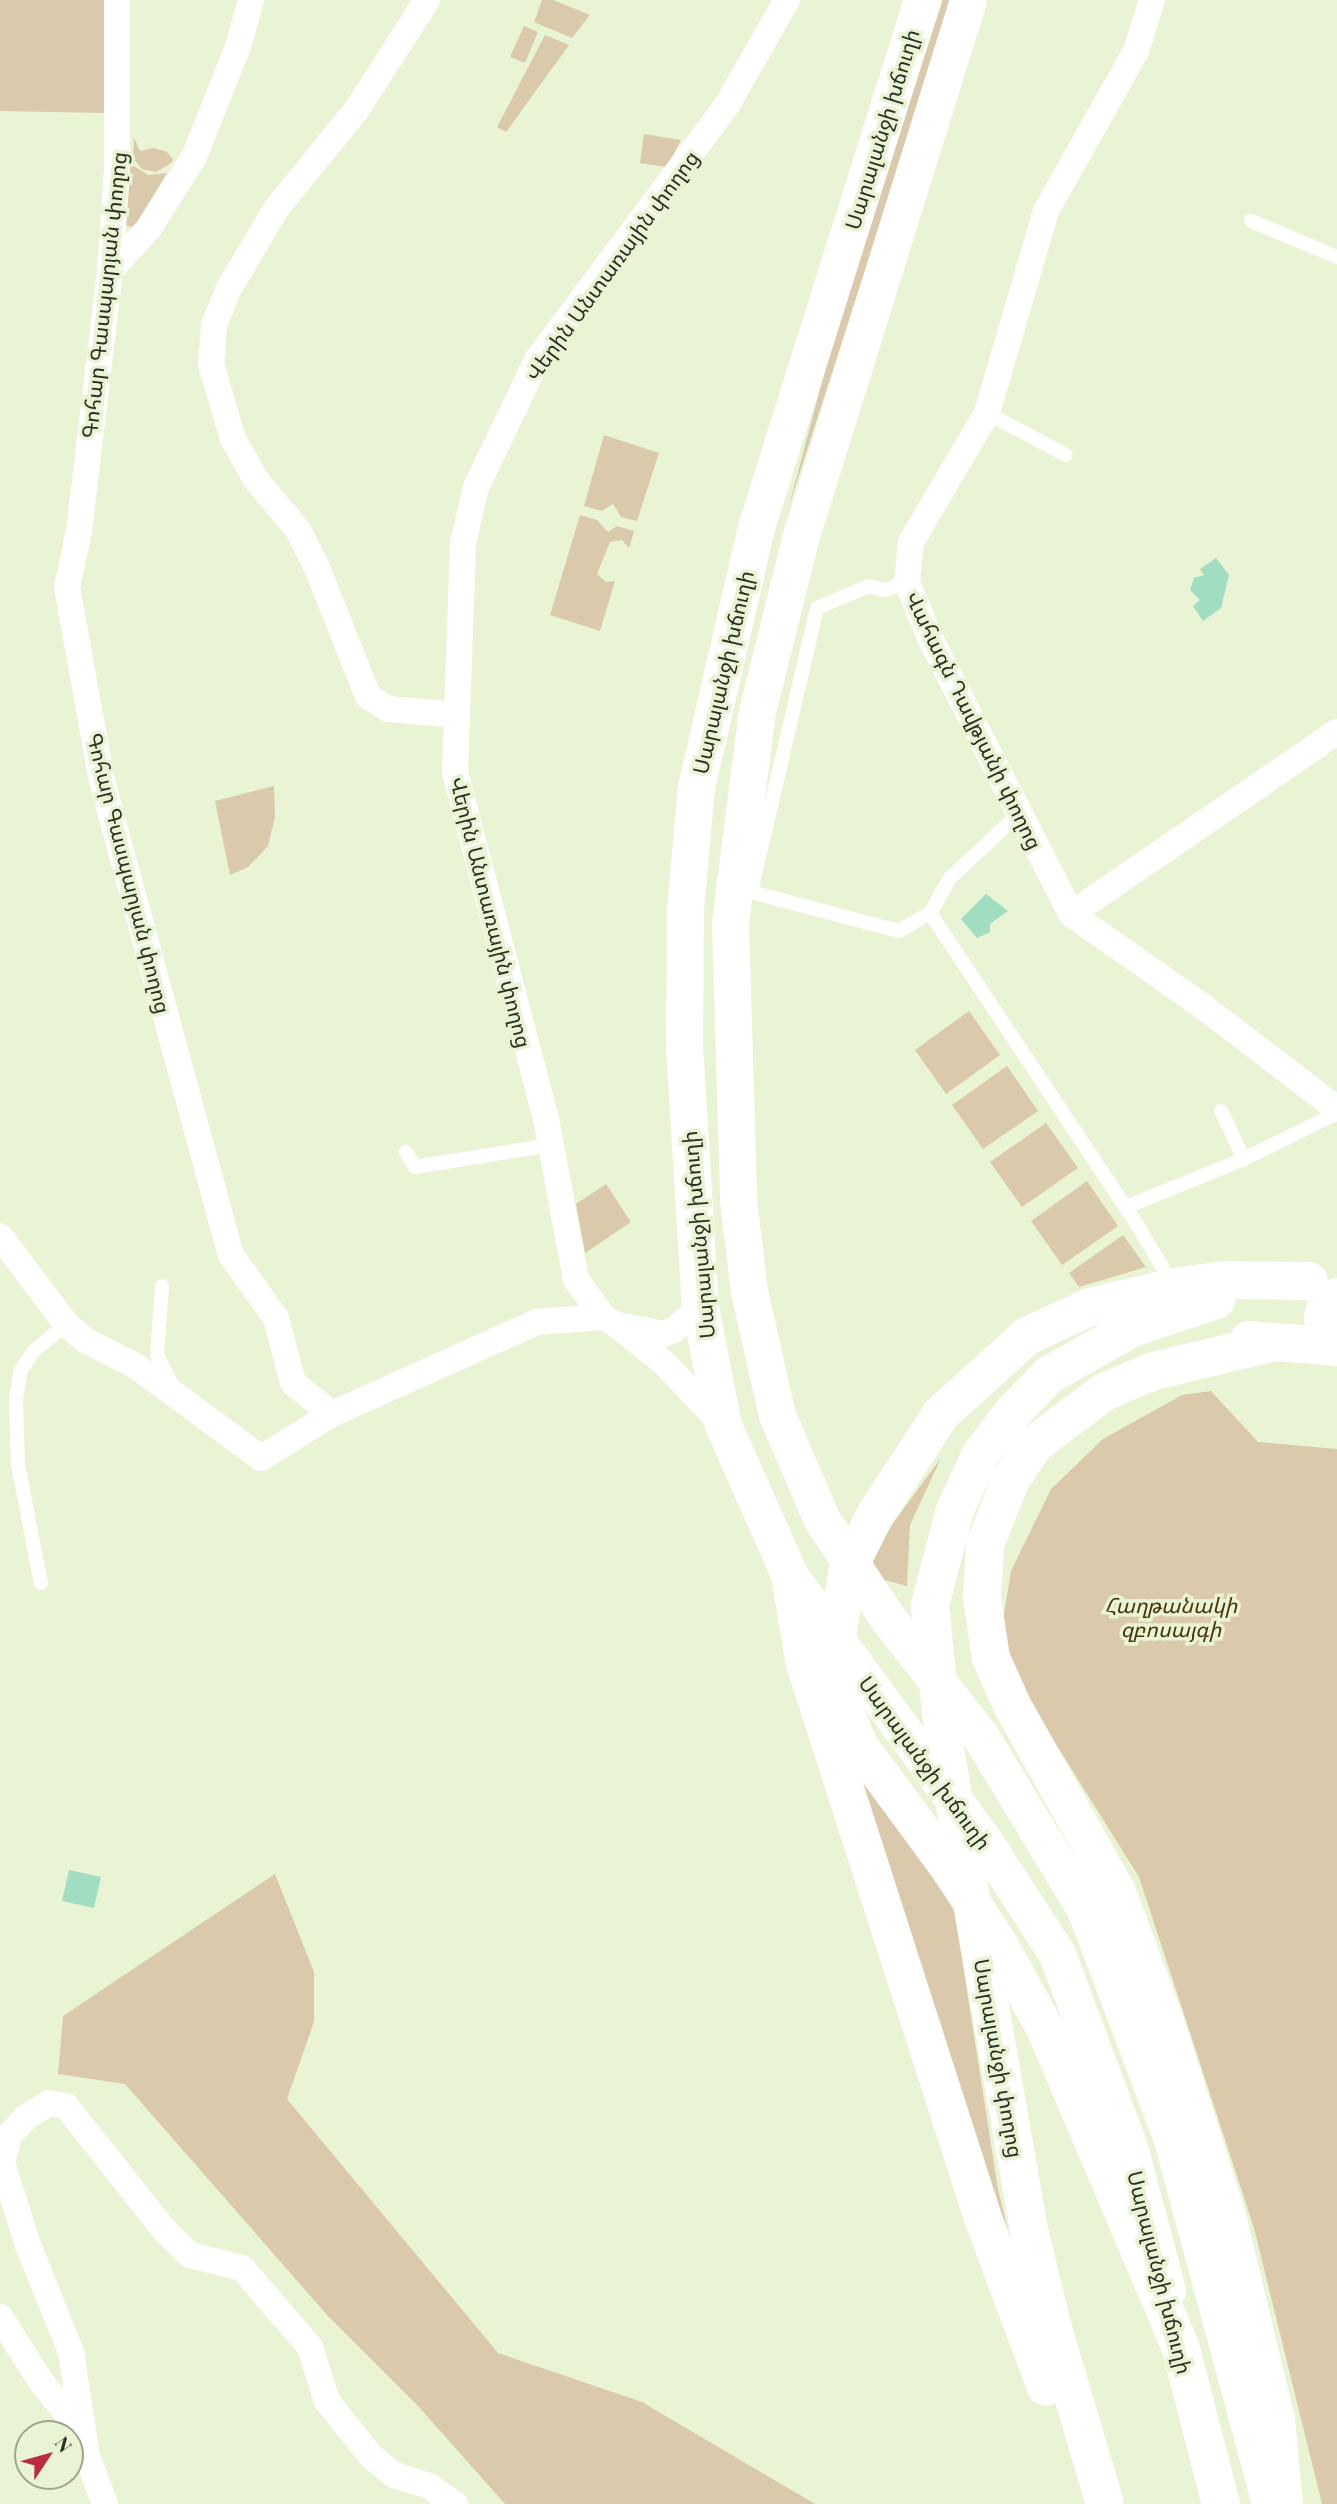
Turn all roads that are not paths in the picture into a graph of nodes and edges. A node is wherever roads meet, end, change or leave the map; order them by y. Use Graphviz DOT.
graph roads {
  1 [pos="117,0"];
  2 [pos="251,0"];
  3 [pos="427,0"];
  4 [pos="787,0"];
  5 [pos="922,0"];
  6 [pos="968,0"];
  7 [pos="1152,0"];
  8 [pos="1251,221"];
  9 [pos="1337,257"];
  10 [pos="110,271"];
  11 [pos="988,413"];
  12 [pos="1066,455"];
  13 [pos="756,527"];
  14 [pos="800,539"];
  15 [pos="907,582"];
  16 [pos="456,715"];
  17 [pos="1337,733"];
  18 [pos="1021,812"];
  19 [pos="930,913"];
  20 [pos="1071,914"];
  21 [pos="1221,1111"];
  22 [pos="1337,1111"];
  23 [pos="551,1146"];
  24 [pos="406,1152"];
  25 [pos="1244,1159"];
  26 [pos="1126,1208"];
  27 [pos="0,1236"];
  28 [pos="162,1286"];
  29 [pos="1174,1286"];
  30 [pos="1328,1287"];
  31 [pos="699,1307"];
  32 [pos="610,1321"];
  33 [pos="66,1325"];
  34 [pos="1132,1328"];
  35 [pos="1275,1342"];
  36 [pos="1336,1347"];
  37 [pos="183,1399"];
  38 [pos="332,1414"];
  39 [pos="723,1425"];
  40 [pos="790,1576"];
  41 [pos="41,1583"];
  42 [pos="0,2317"];
  43 [pos="1180,2346"];
  44 [pos="72,2420"];
  45 [pos="81,2420"];
  46 [pos="84,2436"];
  47 [pos="105,2504"];
  48 [pos="455,2504"];
  49 [pos="1100,2504"];
  50 [pos="1105,2504"];
  51 [pos="1221,2504"];
  52 [pos="1270,2504"];
  53 [pos="1284,2504"];
  1 -- 10 [label="street, Գոհար Գասպարյան փողոց"];
  2 -- 10 [label="street"];
  3 -- 16 [label="street"];
  4 -- 16 [label="street, Վերին Անտառային փողոց"];
  5 -- 13 [label="main road, Սարալանջի խճուղի"];
  6 -- 14 [label="main road, Սարալանջի խճուղի"];
  7 -- 11 [label="street, Վահագն Դավթյանի փողոց"];
  8 -- 9 [label="lane"];
  10 -- 38 [label="street, Գոհար Գասպարյան փողոց"];
  11 -- 12 [label="lane"];
  11 -- 15 [label="street, Վահագն Դավթյանի փողոց"];
  13 -- 14 [label="main road"];
  13 -- 31 [label="main road, Սարալանջի խճուղի"];
  14 -- 52 [label="main road, Սարալանջի խճուղի"];
  15 -- 18 [label="street, Վահագն Դավթյանի փողոց"];
  15 -- 19 [label="lane"];
  16 -- 23 [label="street, Վերին Անտառային փողոց"];
  17 -- 20 [label="street"];
  18 -- 19 [label="lane"];
  18 -- 20 [label="street, Վահագն Դավթյանի փողոց"];
  19 -- 26 [label="lane"];
  20 -- 22 [label="street"];
  21 -- 25 [label="lane"];
  22 -- 25 [label="lane"];
  23 -- 24 [label="lane"];
  23 -- 32 [label="street, Վերին Անտառային փողոց"];
  25 -- 26 [label="lane"];
  26 -- 29 [label="lane"];
  27 -- 33 [label="street"];
  28 -- 37 [label="lane"];
  29 -- 30 [label="main road"];
  29 -- 43 [label="main road"];
  30 -- 34 [label="main road, Սարալանջի փողոց"];
  30 -- 36 [label="main road"];
  31 -- 32 [label="street"];
  31 -- 39 [label="main road, Սարալանջի խճուղի"];
  32 -- 38 [label="street"];
  32 -- 39 [label="street, Վերին Անտառային փողոց"];
  33 -- 37 [label="street"];
  33 -- 41 [label="lane"];
  34 -- 35 [label="main road"];
  34 -- 50 [label="main road, Սարալանջի փողոց"];
  35 -- 36 [label="main road"];
  35 -- 53 [label="main road"];
  37 -- 38 [label="street"];
  39 -- 40 [label="main road, Սարալանջի խճուղի"];
  40 -- 43 [label="main road, Սարալանջի խճուղի"];
  40 -- 49 [label="main road"];
  42 -- 44 [label="street"];
  43 -- 51 [label="main road, Սարալանջի խճուղի"];
  45 -- 48 [label="street"];
  46 -- 47 [label="street"];
}
